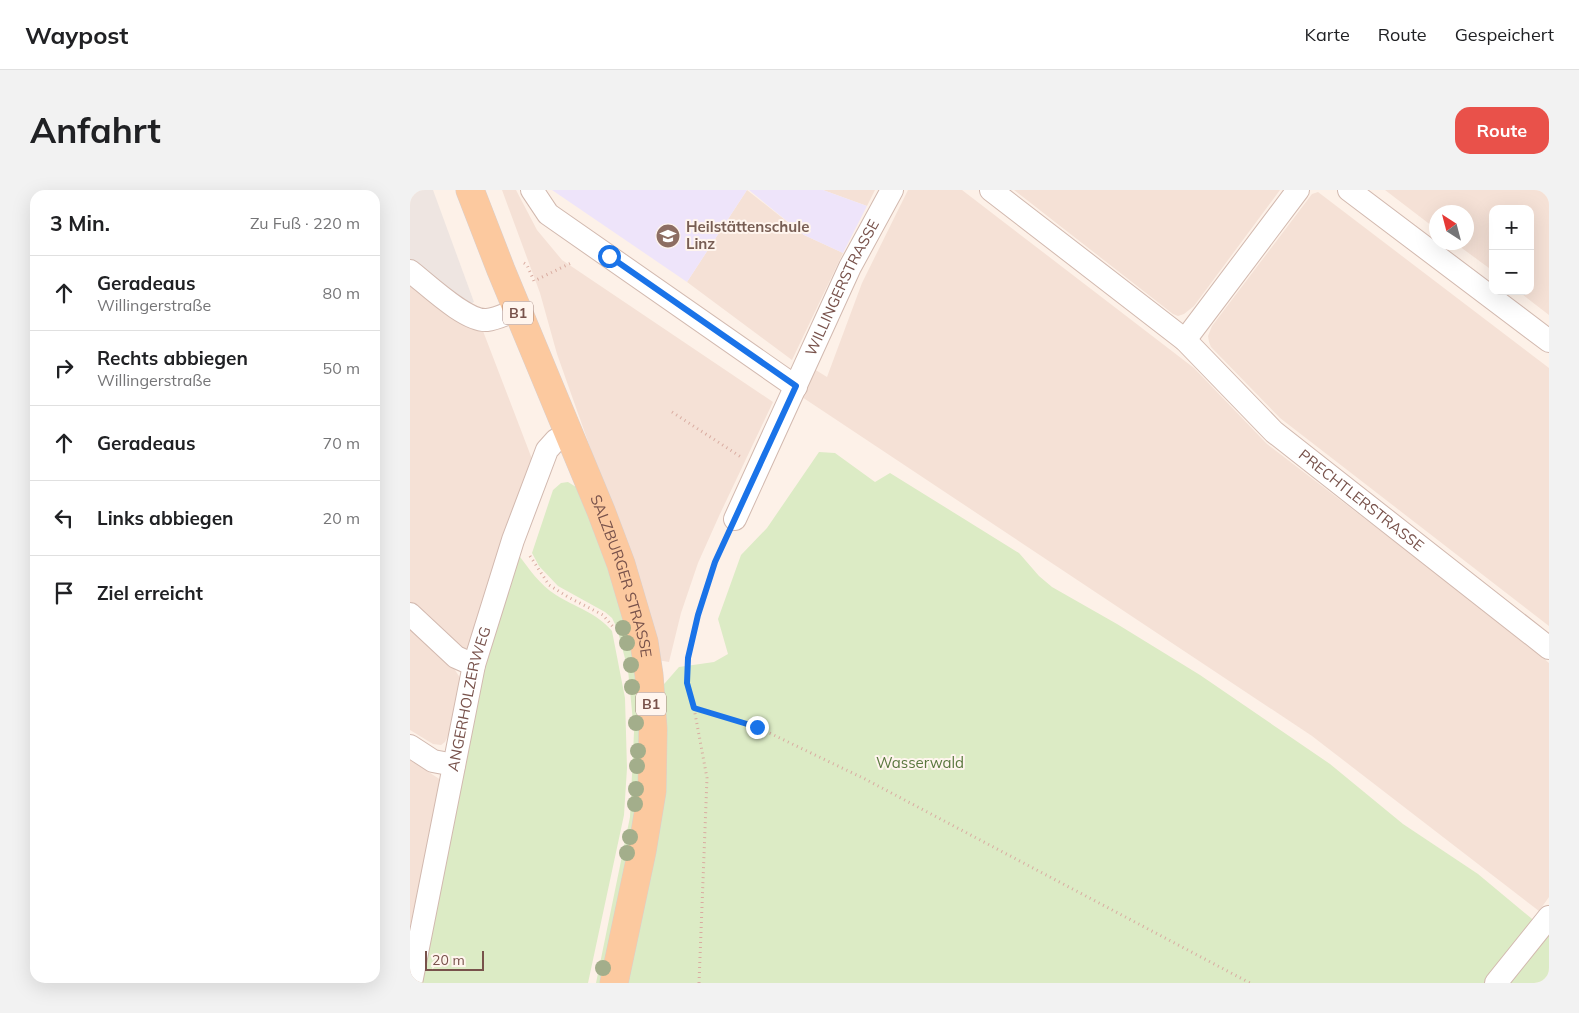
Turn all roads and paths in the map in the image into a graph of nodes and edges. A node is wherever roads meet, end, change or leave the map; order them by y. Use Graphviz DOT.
graph roads {
  1 [pos="470,190"];
  2 [pos="532,190"];
  3 [pos="892,190"];
  4 [pos="991,190"];
  5 [pos="1298,190"];
  6 [pos="1349,190"];
  7 [pos="522,262"];
  8 [pos="571,263"];
  9 [pos="410,271"];
  10 [pos="517,310"];
  11 [pos="1185,340"];
  12 [pos="1549,340"];
  13 [pos="796,386"];
  14 [pos="672,412"];
  15 [pos="570,434"];
  16 [pos="748,462"];
  17 [pos="735,519"];
  18 [pos="528,553"];
  19 [pos="410,614"];
  20 [pos="616,635"];
  21 [pos="1549,648"];
  22 [pos="474,665"];
  23 [pos="694,708"];
  24 [pos="410,746"];
  25 [pos="454,765"];
  26 [pos="1549,917"];
  27 [pos="411,983"];
  28 [pos="614,983"];
  29 [pos="699,983"];
  30 [pos="1250,983"];
  31 [pos="1496,983"];
  1 -- 10 [label="main road, SALZBURGER STRASSE / B1"];
  2 -- 13 [label="street"];
  3 -- 13 [label="street, WILLINGERSTRASSE"];
  4 -- 11 [label="street, PRECHTLERSTRASSE"];
  5 -- 11 [label="street"];
  6 -- 12 [label="street"];
  7 -- 8 [label="path"];
  9 -- 10 [label="street"];
  10 -- 15 [label="main road, SALZBURGER STRASSE / B1"];
  11 -- 21 [label="street, PRECHTLERSTRASSE"];
  13 -- 17 [label="street, WILLINGERSTRASSE"];
  14 -- 16 [label="path"];
  15 -- 22 [label="street, ANGERHOLZERWEG"];
  15 -- 28 [label="main road, SALZBURGER STRASSE / B1"];
  17 -- 23 [label="path"];
  18 -- 20 [label="path"];
  19 -- 22 [label="street"];
  22 -- 25 [label="street, ANGERHOLZERWEG"];
  23 -- 29 [label="path"];
  23 -- 30 [label="path"];
  24 -- 25 [label="street"];
  25 -- 27 [label="street, ANGERHOLZERWEG"];
  26 -- 31 [label="street"];
}
